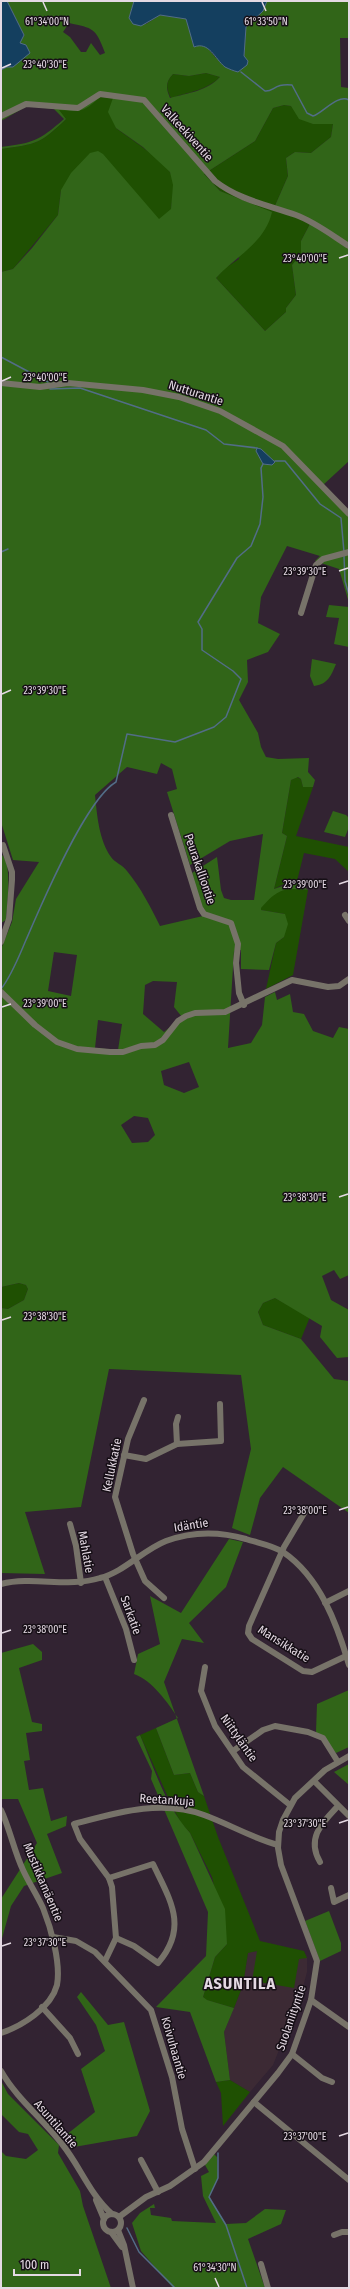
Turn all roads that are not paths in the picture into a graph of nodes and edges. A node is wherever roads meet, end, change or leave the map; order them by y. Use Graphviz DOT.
graph roads {
  1 [pos="1,116"];
  2 [pos="349,246"];
  3 [pos="1,383"];
  4 [pos="349,514"];
  5 [pos="349,552"];
  6 [pos="301,613"];
  7 [pos="171,815"];
  8 [pos="3,845"];
  9 [pos="345,915"];
  10 [pos="349,921"];
  11 [pos="1,942"];
  12 [pos="349,979"];
  13 [pos="1,992"];
  14 [pos="244,1004"];
  15 [pos="144,1400"];
  16 [pos="220,1404"];
  17 [pos="178,1417"];
  18 [pos="177,1444"];
  19 [pos="124,1455"];
  20 [pos="306,1510"];
  21 [pos="70,1524"];
  22 [pos="282,1552"];
  23 [pos="135,1559"];
  24 [pos="105,1577"];
  25 [pos="81,1583"];
  26 [pos="1,1584"];
  27 [pos="349,1592"];
  28 [pos="164,1598"];
  29 [pos="325,1603"];
  30 [pos="346,1656"];
  31 [pos="134,1660"];
  32 [pos="349,1665"];
  33 [pos="206,1667"];
  34 [pos="232,1751"];
  35 [pos="349,1756"];
  36 [pos="338,1762"];
  37 [pos="314,1781"];
  38 [pos="290,1805"];
  39 [pos="338,1806"];
  40 [pos="1,1810"];
  41 [pos="349,1816"];
  42 [pos="278,1845"];
  43 [pos="320,1862"];
  44 [pos="109,1878"];
  45 [pos="331,1888"];
  46 [pos="349,1895"];
  47 [pos="53,1937"];
  48 [pos="116,1938"];
  49 [pos="105,1961"];
  50 [pos="311,2000"];
  51 [pos="42,2007"];
  52 [pos="349,2027"];
  53 [pos="1,2033"];
  54 [pos="78,2054"];
  55 [pos="292,2054"];
  56 [pos="1,2070"];
  57 [pos="332,2082"];
  58 [pos="254,2102"];
  59 [pos="141,2160"];
  60 [pos="195,2169"];
  61 [pos="349,2180"];
  62 [pos="158,2192"];
  63 [pos="93,2193"];
  64 [pos="112,2214"];
  65 [pos="104,2219"];
  66 [pos="120,2220"];
  67 [pos="118,2230"];
  68 [pos="111,2232"];
  69 [pos="349,2232"];
  70 [pos="334,2235"];
  71 [pos="124,2252"];
  72 [pos="261,2264"];
  73 [pos="133,2288"];
  74 [pos="268,2288"];
  1 -- 2 [label="street, Valkeekiventie"];
  3 -- 4 [label="street, Nutturantie"];
  5 -- 6 [label="street"];
  7 -- 14 [label="street, Peurakalliontie"];
  8 -- 11 [label="street"];
  9 -- 10 [label="street"];
  12 -- 14 [label="street"];
  13 -- 14 [label="street"];
  15 -- 19 [label="street, Kellukkatie"];
  16 -- 18 [label="street"];
  17 -- 18 [label="street"];
  18 -- 19 [label="street"];
  19 -- 23 [label="street, Kellukkatie"];
  20 -- 22 [label="street"];
  21 -- 25 [label="street, Mahlatie"];
  22 -- 23 [label="street, Idäntie"];
  22 -- 29 [label="street, Idäntie"];
  22 -- 30 [label="street, Mansikkatie"];
  23 -- 24 [label="street, Idäntie"];
  23 -- 28 [label="street, Kellukkatie"];
  24 -- 25 [label="street, Idäntie"];
  24 -- 31 [label="street, Sarkatie"];
  25 -- 26 [label="street, Idäntie"];
  27 -- 29 [label="street"];
  29 -- 30 [label="street, Idäntie"];
  30 -- 32 [label="street, Idäntie"];
  33 -- 34 [label="street, Niittyläntie"];
  34 -- 36 [label="street"];
  34 -- 38 [label="street, Niittyläntie"];
  35 -- 36 [label="street, Suolaniityntie"];
  36 -- 37 [label="street, Suolaniityntie"];
  37 -- 38 [label="street, Suolaniityntie"];
  37 -- 39 [label="street"];
  38 -- 42 [label="street, Suolaniityntie"];
  39 -- 41 [label="street"];
  39 -- 43 [label="street"];
  40 -- 47 [label="street, Mustikkamäentie"];
  42 -- 44 [label="street, Reetankuja"];
  42 -- 50 [label="street, Suolaniityntie"];
  44 -- 48 [label="street"];
  44 -- 48 [label="street"];
  45 -- 46 [label="street"];
  47 -- 49 [label="street, Koivuhaantie"];
  47 -- 51 [label="street, Mustikkamäentie"];
  48 -- 49 [label="street"];
  49 -- 60 [label="street, Koivuhaantie"];
  50 -- 52 [label="street"];
  50 -- 55 [label="street, Suolaniityntie"];
  51 -- 53 [label="street, Mustikkamäentie"];
  51 -- 54 [label="street"];
  55 -- 57 [label="street"];
  55 -- 58 [label="street, Suolaniityntie"];
  56 -- 63 [label="street, Asuntilantie"];
  58 -- 60 [label="street, Suolaniityntie"];
  58 -- 61 [label="street"];
  59 -- 62 [label="street"];
  60 -- 62 [label="street, Suolaniityntie"];
  62 -- 66 [label="street, Suolaniityntie"];
  63 -- 64 [label="street, Asuntilantie"];
  63 -- 65 [label="street, Asuntilantie"];
  64 -- 65 [label="street"];
  64 -- 66 [label="street"];
  65 -- 68 [label="street"];
  66 -- 67 [label="street"];
  67 -- 68 [label="street"];
  67 -- 71 [label="street"];
  68 -- 71 [label="street"];
  69 -- 70 [label="street"];
  71 -- 73 [label="street"];
  72 -- 74 [label="street"];
}
